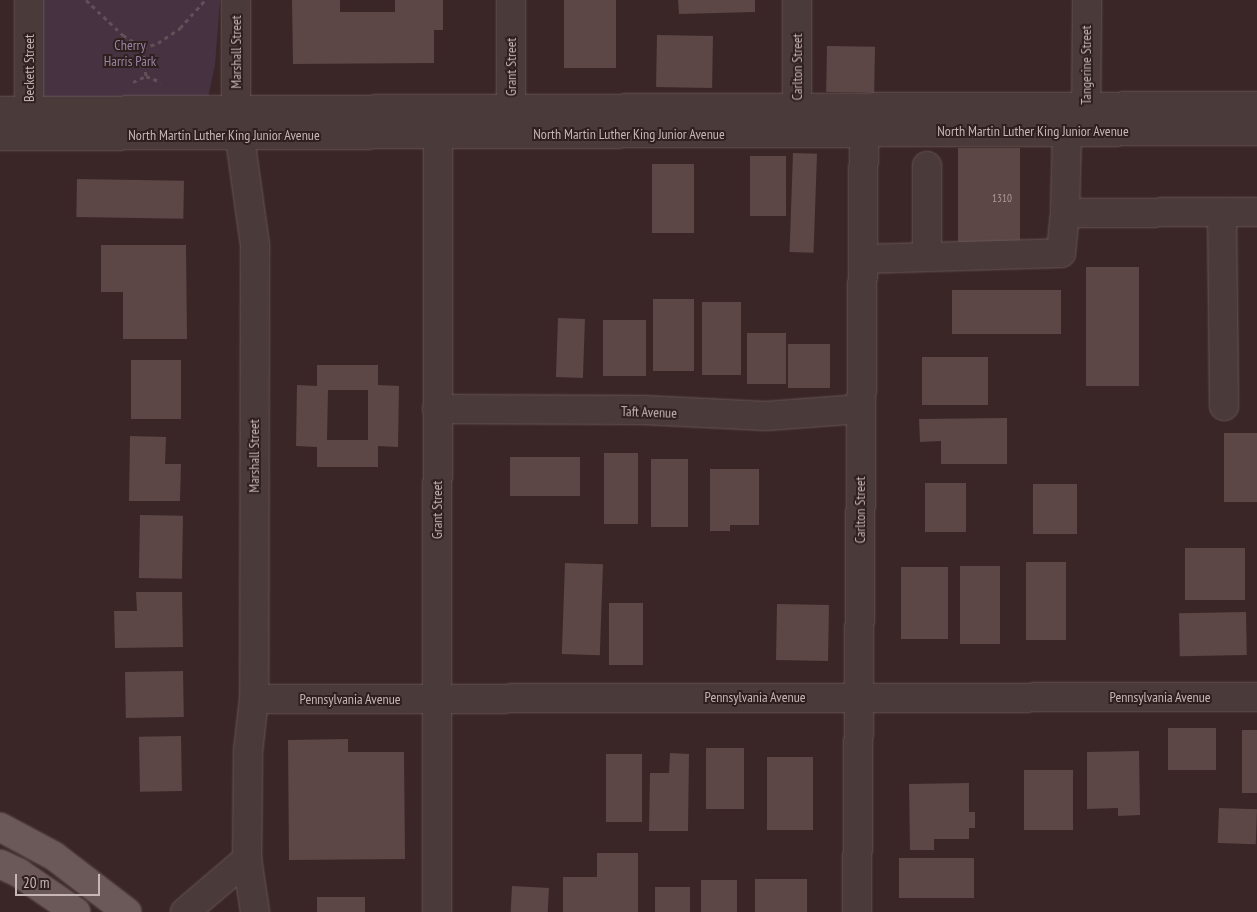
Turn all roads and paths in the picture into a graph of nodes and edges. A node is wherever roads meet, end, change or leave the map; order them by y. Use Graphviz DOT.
graph roads {
  1 [pos="29,0"];
  2 [pos="86,0"];
  3 [pos="206,0"];
  4 [pos="236,0"];
  5 [pos="512,0"];
  6 [pos="797,0"];
  7 [pos="1087,0"];
  8 [pos="143,48"];
  9 [pos="146,76"];
  10 [pos="1257,106"];
  11 [pos="0,111"];
  12 [pos="864,120"];
  13 [pos="438,121"];
  14 [pos="511,121"];
  15 [pos="797,121"];
  16 [pos="29,123"];
  17 [pos="238,123"];
  18 [pos="1080,123"];
  19 [pos="1257,132"];
  20 [pos="0,136"];
  21 [pos="927,166"];
  22 [pos="1222,212"];
  23 [pos="1257,212"];
  24 [pos="1065,213"];
  25 [pos="927,257"];
  26 [pos="863,259"];
  27 [pos="1224,406"];
  28 [pos="437,410"];
  29 [pos="861,410"];
  30 [pos="860,696"];
  31 [pos="1257,697"];
  32 [pos="254,699"];
  33 [pos="437,699"];
  34 [pos="0,827"];
  35 [pos="247,859"];
  36 [pos="0,864"];
  37 [pos="76,912"];
  38 [pos="127,912"];
  39 [pos="185,912"];
  40 [pos="255,912"];
  41 [pos="437,912"];
  42 [pos="857,912"];
  1 -- 16 [label="street, Beckett Street"];
  2 -- 8 [label="path"];
  3 -- 8 [label="path"];
  4 -- 17 [label="street, Marshall Street"];
  5 -- 14 [label="street, Grant Street"];
  6 -- 15 [label="street, Carlton Street"];
  7 -- 18 [label="street, Tangerine Street"];
  8 -- 9 [label="path"];
  10 -- 18 [label="street, North Martin Luther King Junior Avenue"];
  11 -- 16 [label="street, North Martin Luther King Junior Avenue"];
  12 -- 15 [label="street, North Martin Luther King Junior Avenue"];
  12 -- 18 [label="street, North Martin Luther King Junior Avenue"];
  12 -- 26 [label="street, Carlton Street"];
  13 -- 14 [label="street, North Martin Luther King Junior Avenue"];
  13 -- 17 [label="street, North Martin Luther King Junior Avenue"];
  13 -- 28 [label="street, Grant Street"];
  14 -- 15 [label="street, North Martin Luther King Junior Avenue"];
  16 -- 17 [label="street, North Martin Luther King Junior Avenue"];
  16 -- 20 [label="street, North Martin Luther King Junior Avenue"];
  17 -- 32 [label="street, Marshall Street"];
  18 -- 19 [label="street, North Martin Luther King Junior Avenue"];
  18 -- 24 [label="street, Tangerine Street"];
  21 -- 25 [label="street"];
  22 -- 23 [label="street"];
  22 -- 24 [label="street"];
  22 -- 27 [label="street"];
  24 -- 25 [label="street, Tangerine Street"];
  25 -- 26 [label="street"];
  26 -- 29 [label="street, Carlton Street"];
  28 -- 29 [label="street, Taft Avenue"];
  28 -- 33 [label="street, Grant Street"];
  29 -- 30 [label="street, Carlton Street"];
  30 -- 31 [label="street, Pennsylvania Avenue"];
  30 -- 33 [label="street, Pennsylvania Avenue"];
  30 -- 42 [label="street, Carlton Street"];
  32 -- 33 [label="street, Pennsylvania Avenue"];
  32 -- 35 [label="street, Marshall Street"];
  33 -- 41 [label="street, Grant Street"];
  34 -- 38 [label="main road"];
  35 -- 39 [label="street"];
  35 -- 40 [label="street, Marshall Street"];
  36 -- 37 [label="main road"];
}
